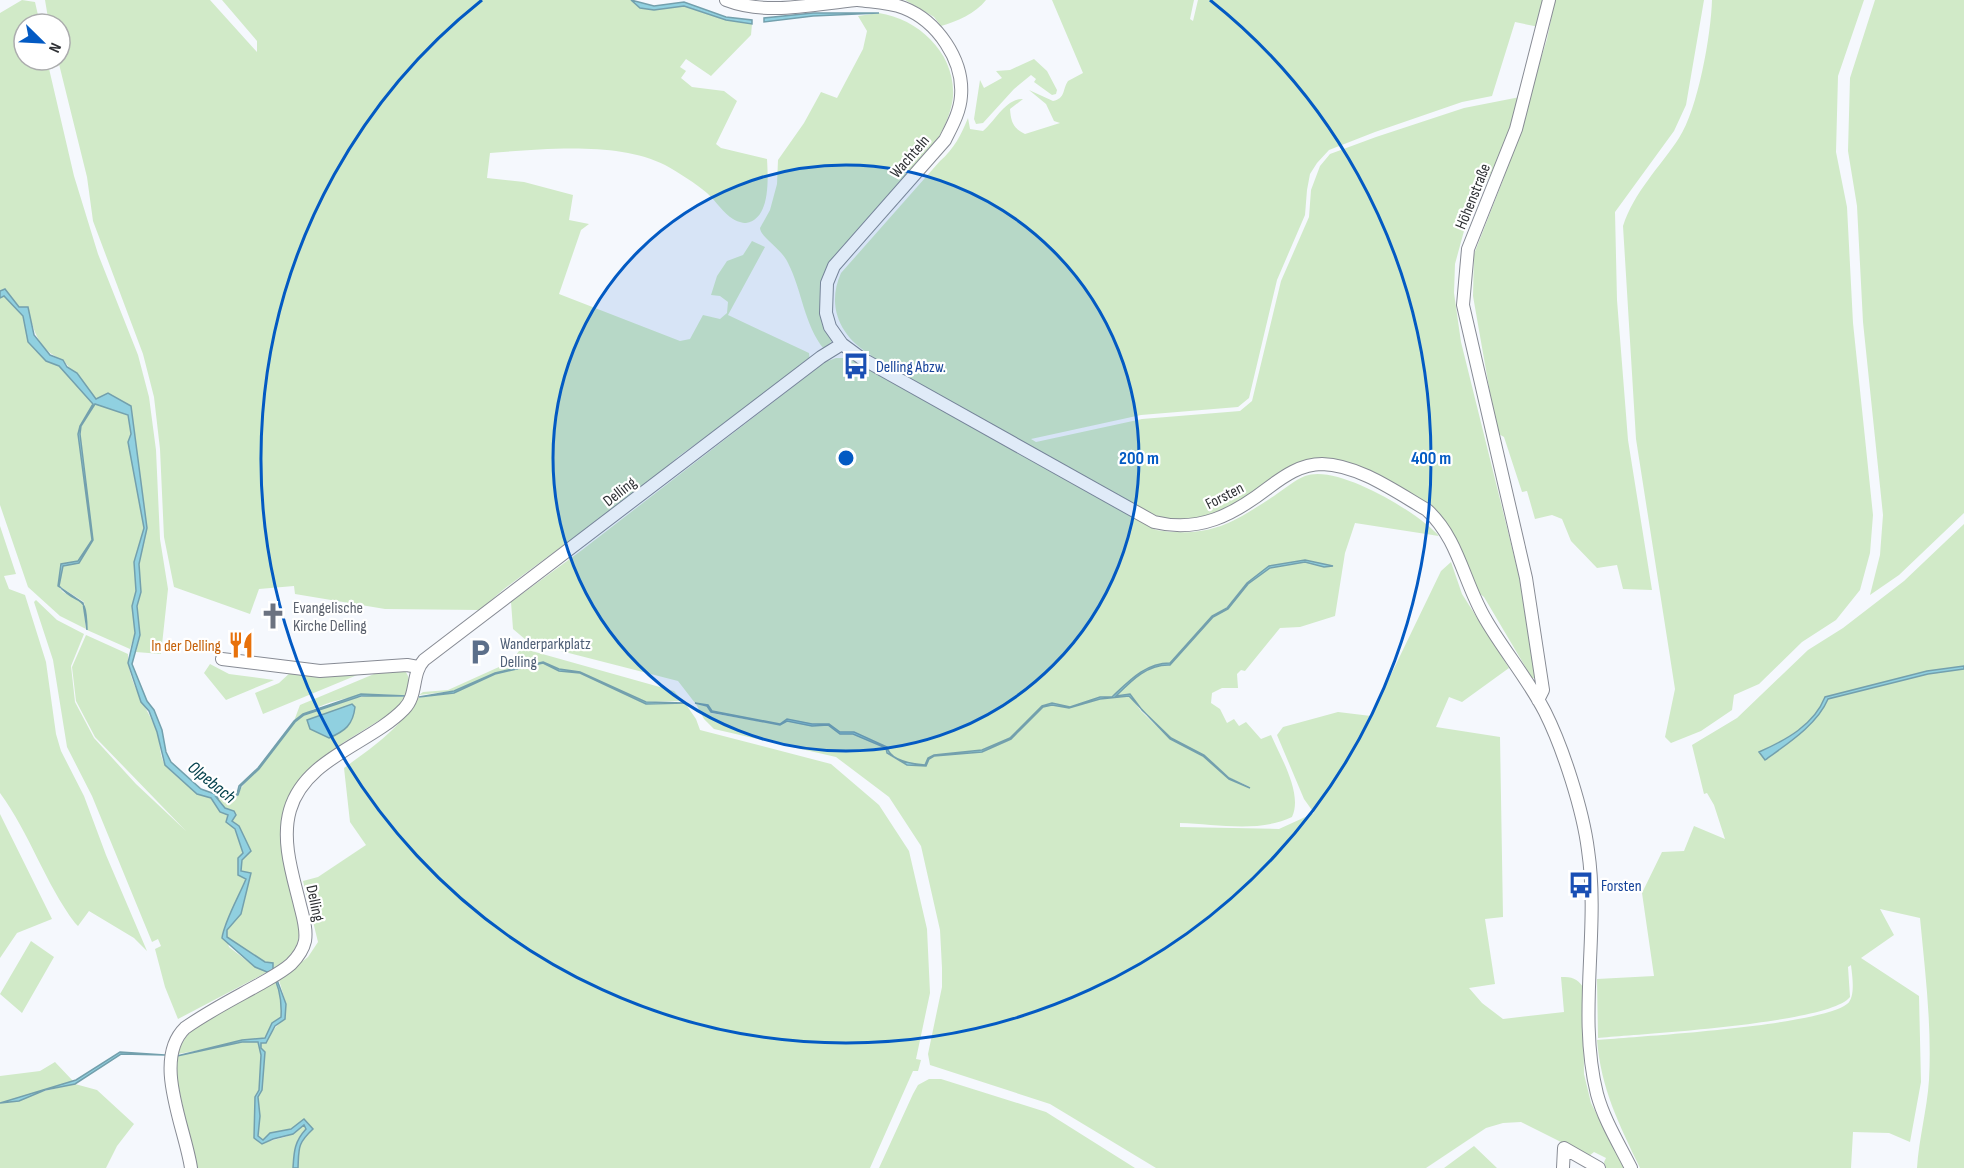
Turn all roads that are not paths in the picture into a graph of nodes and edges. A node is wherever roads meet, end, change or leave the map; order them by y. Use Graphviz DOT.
graph roads {
  1 [pos="726,0"];
  2 [pos="857,0"];
  3 [pos="1549,0"];
  4 [pos="842,344"];
  5 [pos="222,658"];
  6 [pos="418,667"];
  7 [pos="1538,700"];
  8 [pos="191,1168"];
  9 [pos="1563,1168"];
  10 [pos="1599,1168"];
  11 [pos="1631,1168"];
  1 -- 2 [label="street, Wachteln"];
  2 -- 4 [label="street, Wachteln"];
  3 -- 7 [label="street, Höhenstraße"];
  4 -- 6 [label="street, Delling"];
  4 -- 7 [label="street, Forsten"];
  5 -- 6 [label="street"];
  6 -- 8 [label="street, Delling"];
  7 -- 11 [label="street, Forsten"];
  9 -- 10 [label="street"];
}
